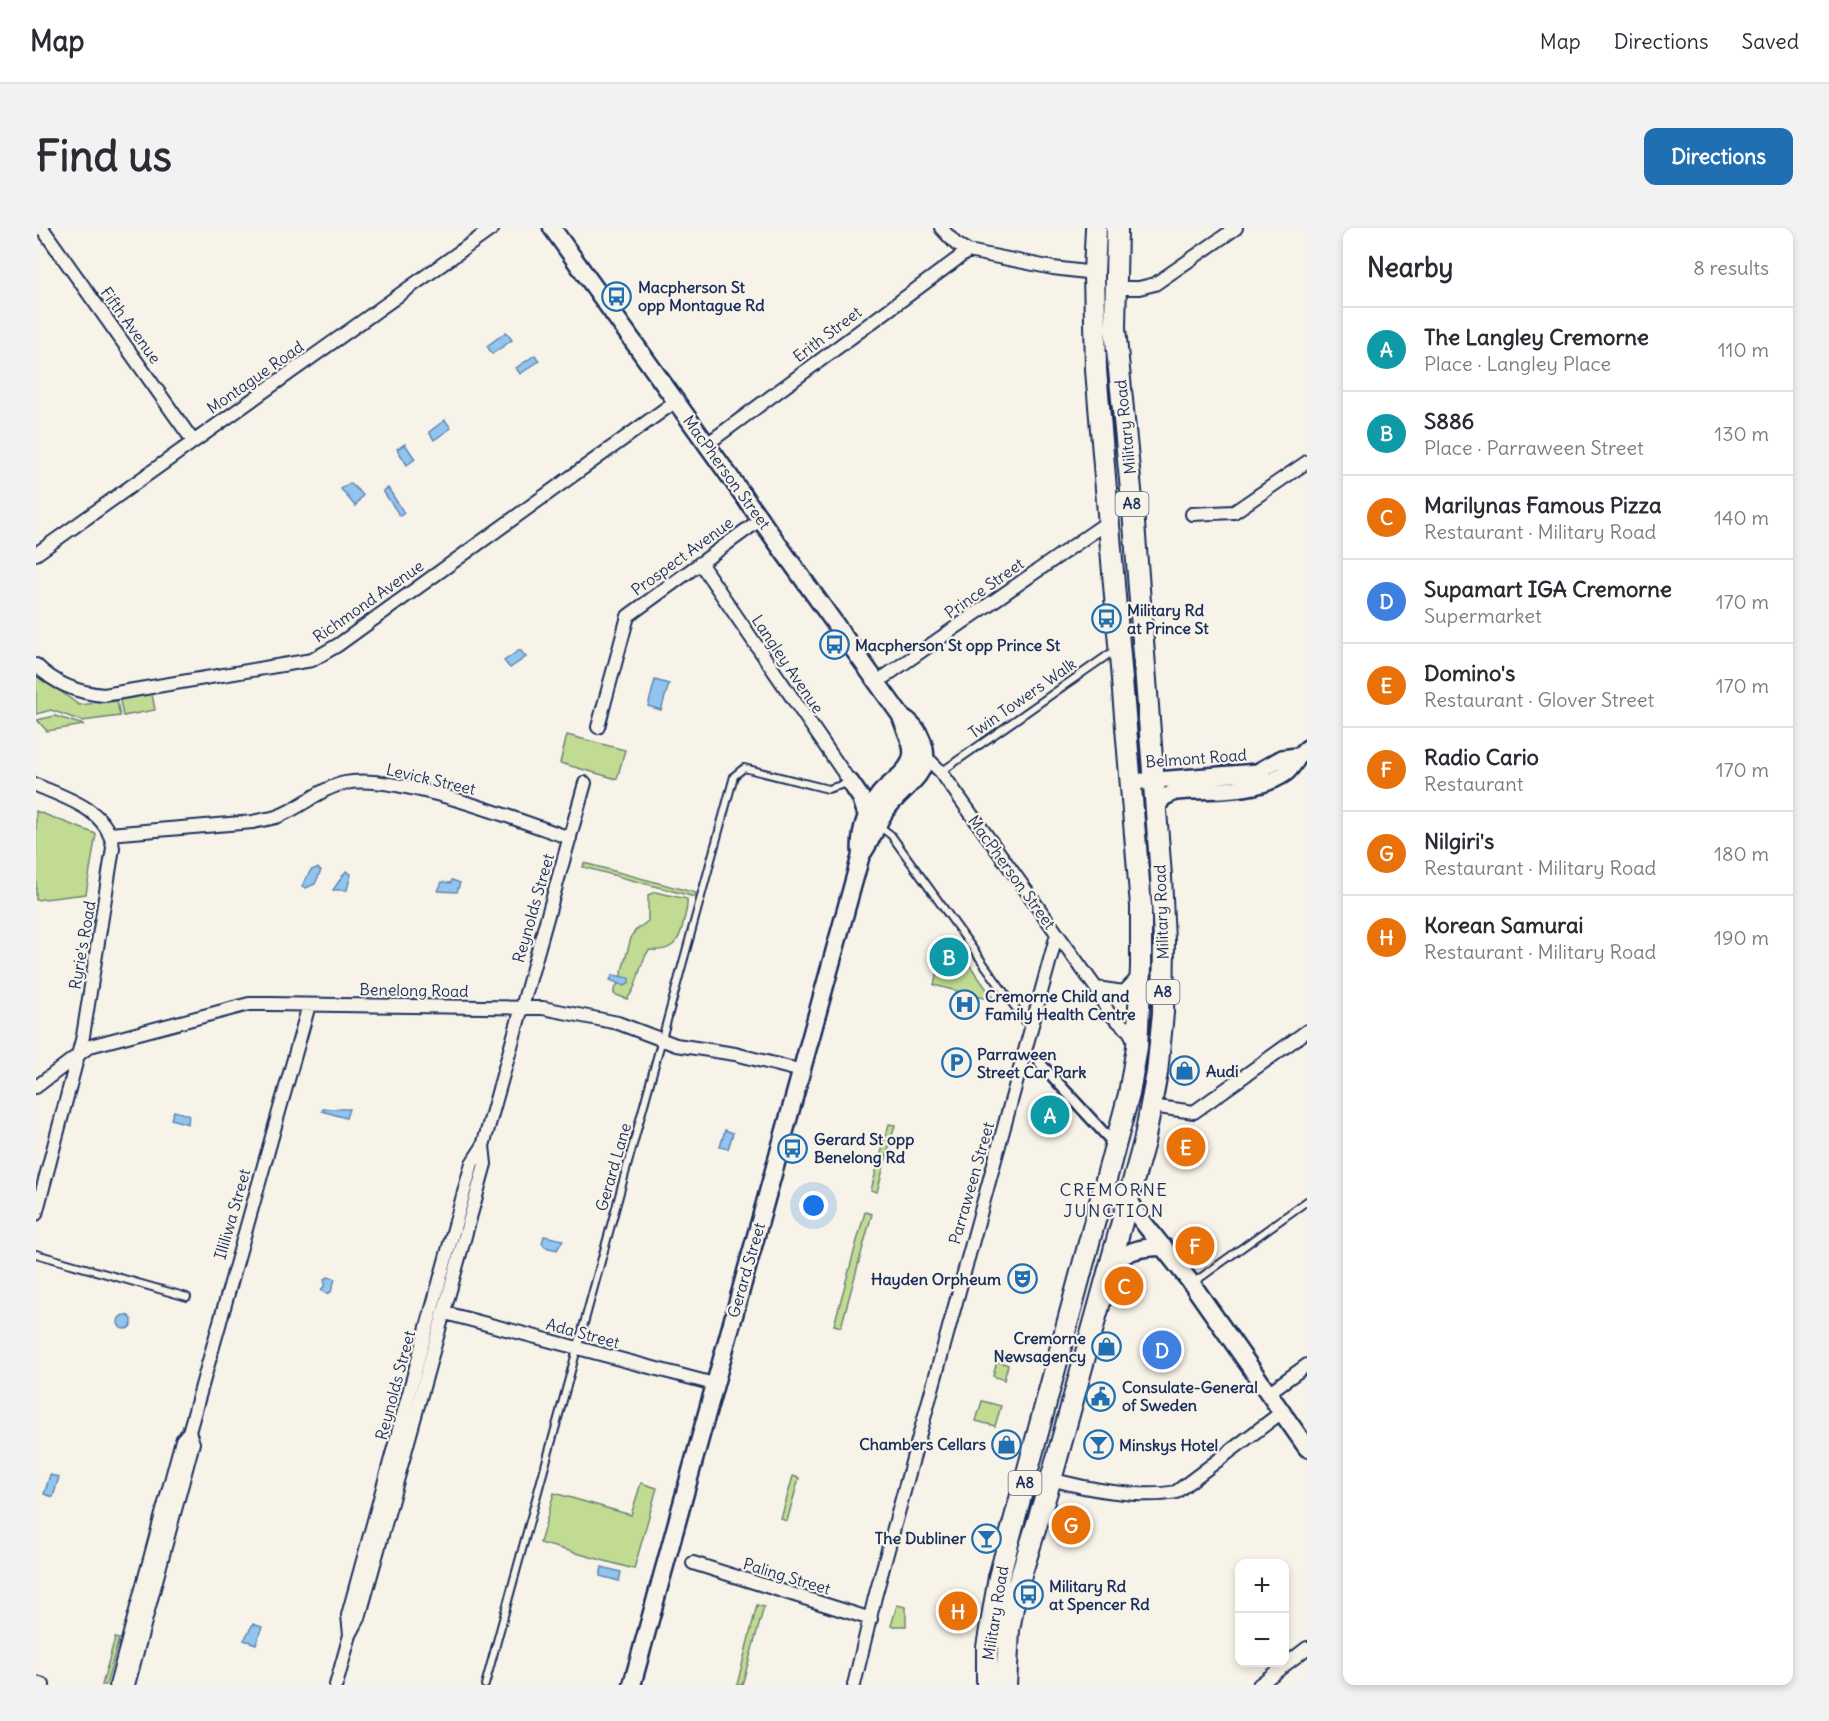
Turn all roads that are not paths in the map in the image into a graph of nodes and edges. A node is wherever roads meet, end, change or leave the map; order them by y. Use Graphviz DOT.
graph roads {
  1 [pos="42,228"];
  2 [pos="493,228"];
  3 [pos="552,228"];
  4 [pos="941,228"];
  5 [pos="1096,228"];
  6 [pos="1118,228"];
  7 [pos="1236,228"];
  8 [pos="968,251"];
  9 [pos="1094,273"];
  10 [pos="1114,288"];
  11 [pos="676,401"];
  12 [pos="193,441"];
  13 [pos="707,444"];
  14 [pos="1307,462"];
  15 [pos="1192,514"];
  16 [pos="760,519"];
  17 [pos="1109,521"];
  18 [pos="36,554"];
  19 [pos="700,563"];
  20 [pos="1120,647"];
  21 [pos="36,665"];
  22 [pos="877,682"];
  23 [pos="901,716"];
  24 [pos="598,727"];
  25 [pos="1302,752"];
  26 [pos="924,760"];
  27 [pos="941,772"];
  28 [pos="1153,780"];
  29 [pos="850,782"];
  30 [pos="1131,782"];
  31 [pos="585,783"];
  32 [pos="36,785"];
  33 [pos="1156,810"];
  34 [pos="871,823"];
  35 [pos="111,837"];
  36 [pos="570,838"];
  37 [pos="1057,934"];
  38 [pos="1141,974"];
  39 [pos="1096,988"];
  40 [pos="309,1005"];
  41 [pos="521,1008"];
  42 [pos="1032,1031"];
  43 [pos="1307,1031"];
  44 [pos="663,1040"];
  45 [pos="1137,1047"];
  46 [pos="78,1055"];
  47 [pos="1040,1063"];
  48 [pos="802,1071"];
  49 [pos="36,1087"];
  50 [pos="1150,1106"];
  51 [pos="483,1146"];
  52 [pos="1117,1147"];
  53 [pos="1105,1191"];
  54 [pos="1128,1198"];
  55 [pos="1307,1202"];
  56 [pos="36,1214"];
  57 [pos="1164,1247"];
  58 [pos="36,1254"];
  59 [pos="1107,1270"];
  60 [pos="1192,1284"];
  61 [pos="187,1297"];
  62 [pos="445,1313"];
  63 [pos="576,1349"];
  64 [pos="1307,1365"];
  65 [pos="714,1384"];
  66 [pos="1268,1393"];
  67 [pos="1282,1412"];
  68 [pos="189,1432"];
  69 [pos="1307,1448"];
  70 [pos="1051,1479"];
  71 [pos="693,1563"];
  72 [pos="871,1619"];
  73 [pos="350,1635"];
  74 [pos="1307,1648"];
  75 [pos="36,1683"];
  76 [pos="43,1685"];
  77 [pos="116,1685"];
  78 [pos="128,1685"];
  79 [pos="336,1685"];
  80 [pos="485,1685"];
  81 [pos="632,1685"];
  82 [pos="854,1685"];
  83 [pos="987,1685"];
  84 [pos="1006,1685"];
  85 [pos="1259,1685"];
  1 -- 12 [label="street, Fifth Avenue"];
  2 -- 12 [label="street, Montague Road"];
  3 -- 11 [label="main road, MacPherson Street"];
  4 -- 8 [label="street"];
  5 -- 9 [label="highway, Military Road / A8"];
  6 -- 10 [label="highway, Military Road / A8"];
  7 -- 10 [label="street"];
  8 -- 9 [label="street"];
  8 -- 13 [label="street, Erith Street"];
  9 -- 17 [label="highway, Military Road / A8"];
  10 -- 28 [label="highway, Military Road / A8"];
  11 -- 13 [label="main road, MacPherson Street"];
  11 -- 21 [label="street, Richmond Avenue"];
  12 -- 18 [label="street, Montague Road"];
  13 -- 16 [label="main road, MacPherson Street"];
  14 -- 15 [label="street"];
  16 -- 19 [label="street, Prospect Avenue"];
  16 -- 22 [label="main road, MacPherson Street"];
  17 -- 20 [label="highway, Military Road / A8"];
  17 -- 22 [label="street, Prince Street"];
  19 -- 24 [label="street, Prospect Avenue"];
  19 -- 29 [label="street, Langley Avenue"];
  20 -- 27 [label="lane, Twin Towers Walk"];
  20 -- 30 [label="highway, Military Road / A8"];
  22 -- 23 [label="main road, MacPherson Street"];
  23 -- 26 [label="main road"];
  23 -- 34 [label="main road, Gerard Street"];
  25 -- 28 [label="street, Belmont Road"];
  25 -- 33 [label="street, Belmont Road"];
  26 -- 27 [label="street, MacPherson Street"];
  26 -- 34 [label="main road, Gerard Street"];
  27 -- 37 [label="street, MacPherson Street"];
  28 -- 30 [label="street, Belmont Road"];
  28 -- 33 [label="highway, Military Road / A8"];
  29 -- 34 [label="main road"];
  29 -- 44 [label="lane, Gerard Lane"];
  30 -- 38 [label="highway, Military Road / A8"];
  31 -- 36 [label="street, Reynolds Street"];
  32 -- 35 [label="street"];
  33 -- 50 [label="highway, Military Road / A8"];
  34 -- 42 [label="lane"];
  34 -- 48 [label="main road, Gerard Street"];
  35 -- 36 [label="street, Levick Street"];
  35 -- 46 [label="street, Ryrie's Road"];
  36 -- 41 [label="street, Reynolds Street"];
  37 -- 39 [label="street, MacPherson Street"];
  37 -- 42 [label="street, Parraween Street"];
  38 -- 39 [label="street"];
  38 -- 45 [label="highway, Military Road / A8"];
  39 -- 45 [label="street, MacPherson Street"];
  40 -- 41 [label="street, Benelong Road"];
  40 -- 46 [label="street, Benelong Road"];
  40 -- 68 [label="street, Illiliwa Street"];
  41 -- 44 [label="street, Benelong Road"];
  41 -- 51 [label="street, Reynolds Street"];
  42 -- 72 [label="street, Parraween Street"];
  43 -- 50 [label="street"];
  44 -- 48 [label="street, Benelong Road"];
  44 -- 63 [label="lane, Gerard Lane"];
  45 -- 52 [label="highway, Military Road / A8"];
  46 -- 49 [label="street, Benelong Road"];
  46 -- 56 [label="street, Ryrie's Road"];
  47 -- 52 [label="street"];
  48 -- 65 [label="main road, Gerard Street"];
  50 -- 54 [label="highway, Military Road / A8"];
  51 -- 62 [label="street, Reynolds Street"];
  51 -- 73 [label="street, Reynolds Street"];
  52 -- 53 [label="highway, Military Road / A8"];
  53 -- 54 [label="main road"];
  53 -- 83 [label="highway, Military Road / A8"];
  54 -- 57 [label="main road"];
  54 -- 59 [label="highway, Military Road / A8"];
  55 -- 60 [label="lane"];
  57 -- 59 [label="main road"];
  57 -- 60 [label="main road"];
  58 -- 61 [label="lane"];
  59 -- 70 [label="highway, Military Road / A8"];
  60 -- 66 [label="main road"];
  62 -- 63 [label="street, Ada Street"];
  62 -- 73 [label="street, Reynolds Street"];
  63 -- 65 [label="street, Ada Street"];
  63 -- 80 [label="lane, Gerard Lane"];
  64 -- 66 [label="street"];
  65 -- 81 [label="main road, Gerard Street"];
  66 -- 67 [label="main road"];
  67 -- 69 [label="main road"];
  67 -- 70 [label="street"];
  68 -- 77 [label="street, Illiliwa Street"];
  68 -- 78 [label="street, Illiliwa Street"];
  70 -- 84 [label="highway, Military Road / A8"];
  71 -- 72 [label="street, Paling Street"];
  72 -- 82 [label="street, Parraween Street"];
  73 -- 79 [label="street, Reynolds Street"];
  74 -- 85 [label="street"];
  75 -- 76 [label="street"];
}
